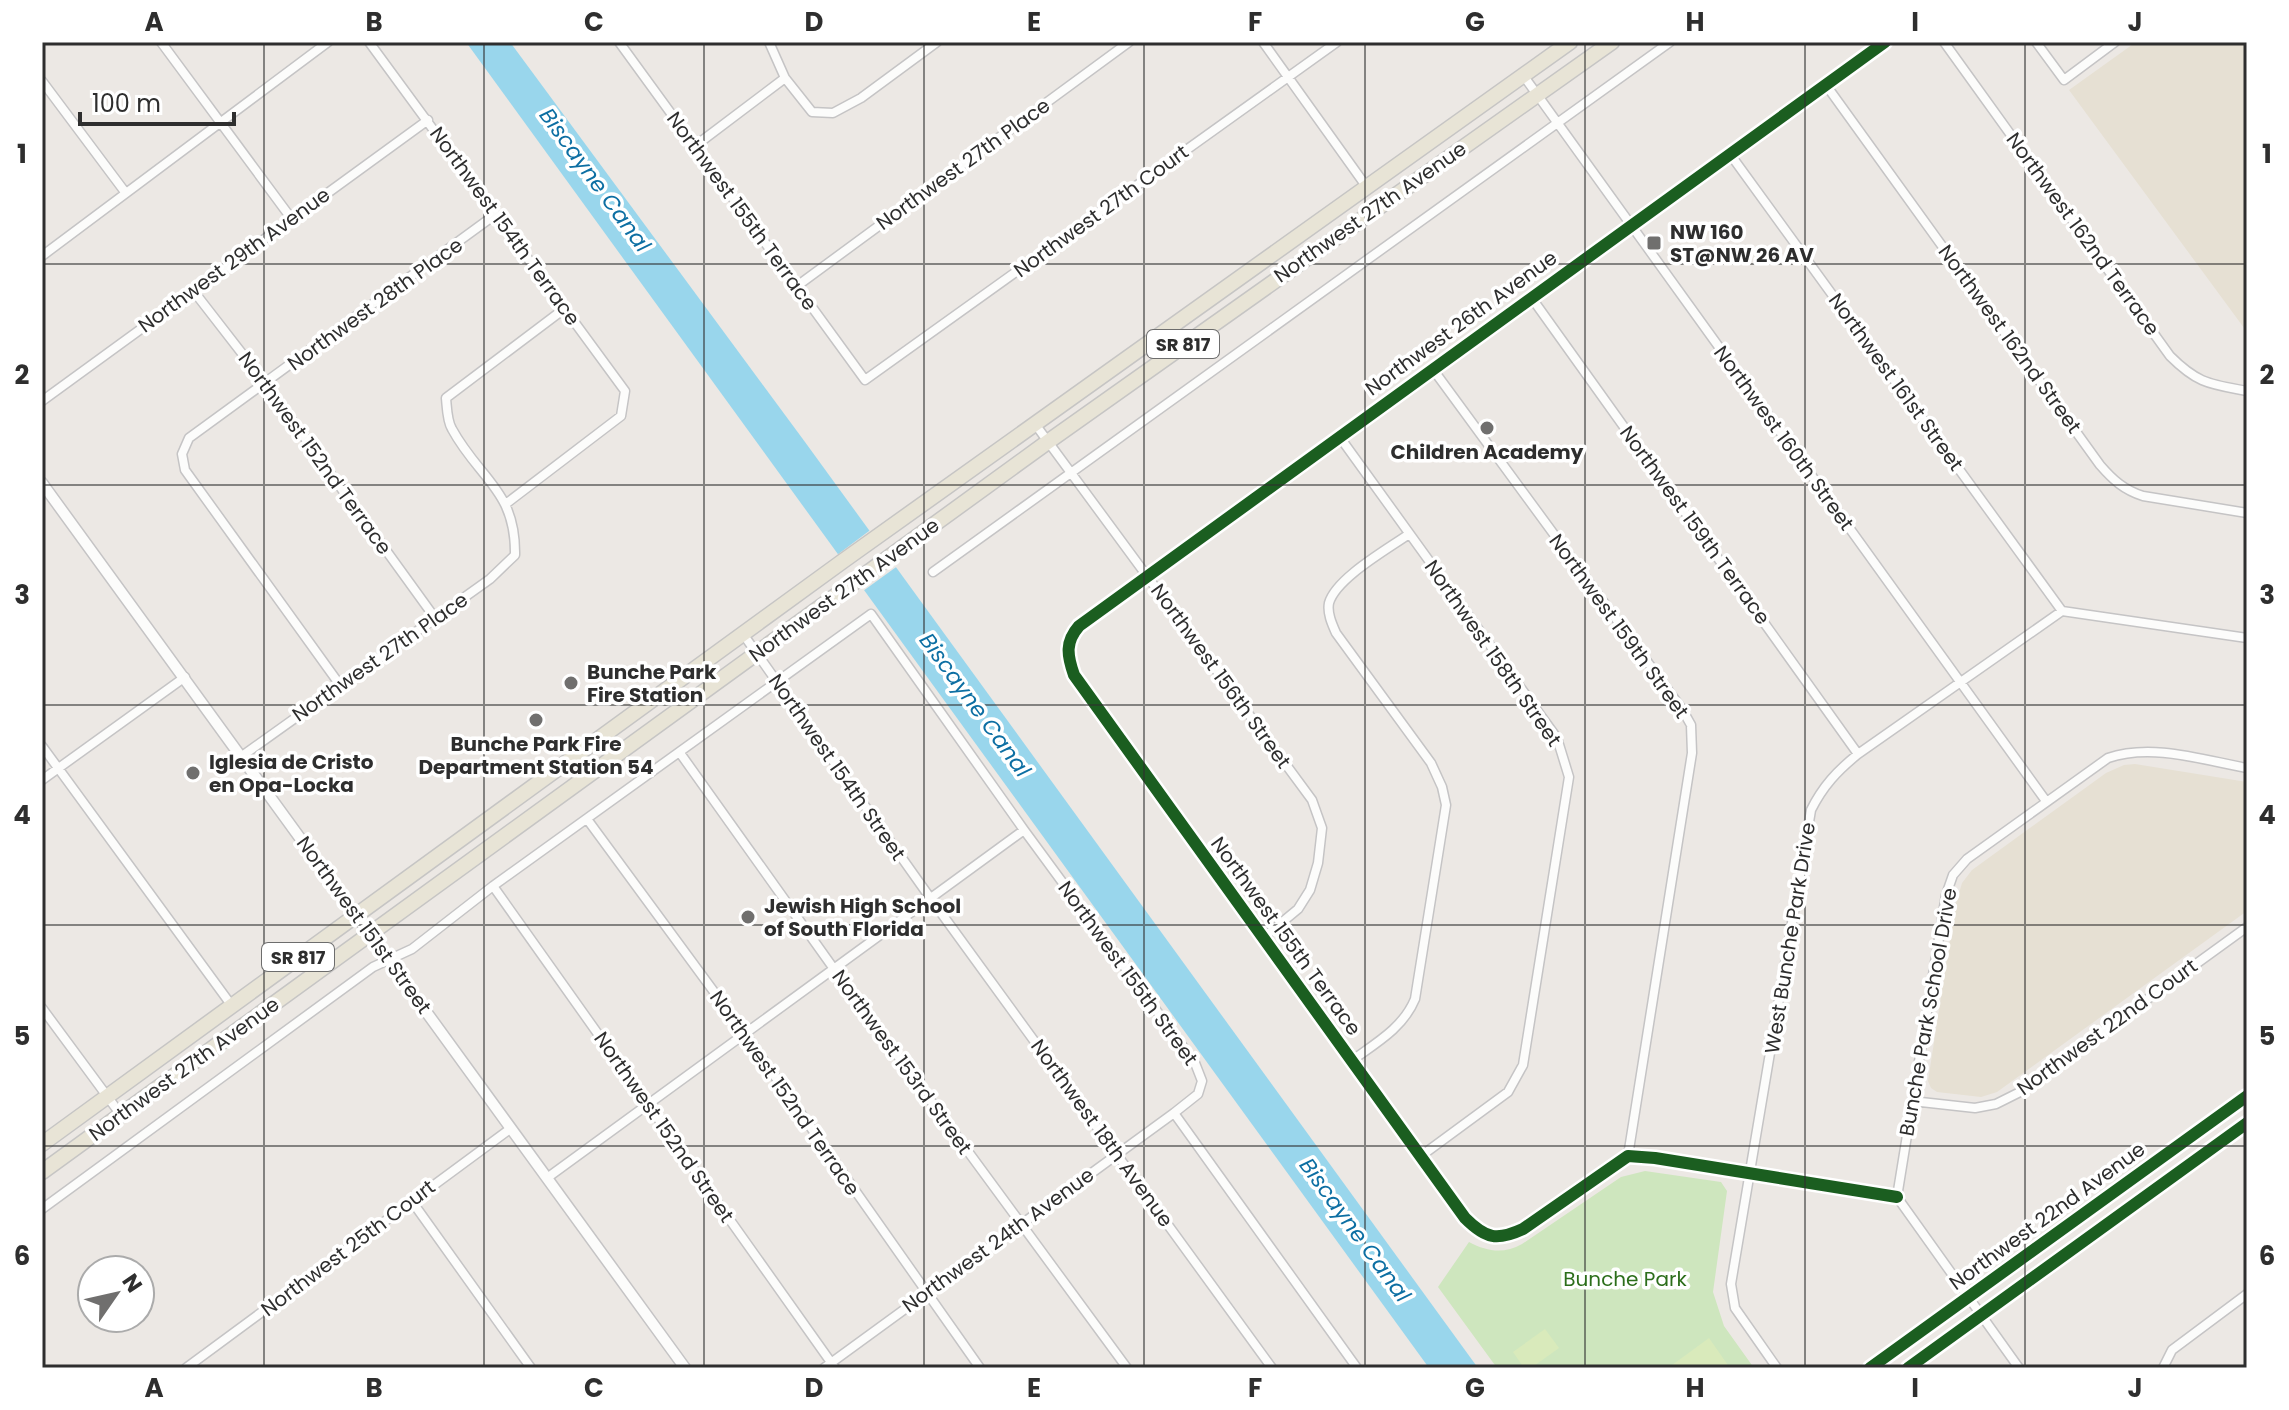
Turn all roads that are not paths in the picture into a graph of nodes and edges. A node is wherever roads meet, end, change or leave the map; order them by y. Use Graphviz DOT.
graph roads {
  1 [pos="161,42"];
  2 [pos="328,42"];
  3 [pos="369,42"];
  4 [pos="619,42"];
  5 [pos="769,42"];
  6 [pos="937,42"];
  7 [pos="1129,42"];
  8 [pos="1263,42"];
  9 [pos="1337,42"];
  10 [pos="1570,42"];
  11 [pos="1612,42"];
  12 [pos="1670,42"];
  13 [pos="1885,42"];
  14 [pos="1944,42"];
  15 [pos="2036,42"];
  16 [pos="2115,42"];
  17 [pos="1523,75"];
  18 [pos="1289,76"];
  19 [pos="785,78"];
  20 [pos="42,81"];
  21 [pos="1826,85"];
  22 [pos="1537,95"];
  23 [pos="428,120"];
  24 [pos="219,121"];
  25 [pos="1557,124"];
  26 [pos="695,146"];
  27 [pos="1730,154"];
  28 [pos="1366,186"];
  29 [pos="125,192"];
  30 [pos="496,214"];
  31 [pos="291,218"];
  32 [pos="1630,225"];
  33 [pos="43,256"];
  34 [pos="1283,273"];
  35 [pos="797,286"];
  36 [pos="192,289"];
  37 [pos="1531,297"];
  38 [pos="564,309"];
  39 [pos="1432,368"];
  40 [pos="865,380"];
  41 [pos="265,383"];
  42 [pos="2247,391"];
  43 [pos="42,401"];
  44 [pos="1035,424"];
  45 [pos="1339,436"];
  46 [pos="1049,441"];
  47 [pos="1071,471"];
  48 [pos="42,483"];
  49 [pos="507,503"];
  50 [pos="2247,513"];
  51 [pos="1409,534"];
  52 [pos="933,572"];
  53 [pos="1147,575"];
  54 [pos="2062,611"];
  55 [pos="871,614"];
  56 [pos="435,618"];
  57 [pos="743,634"];
  58 [pos="2247,638"];
  59 [pos="1068,644"];
  60 [pos="756,653"];
  61 [pos="185,677"];
  62 [pos="1960,681"];
  63 [pos="777,683"];
  64 [pos="340,685"];
  65 [pos="42,746"];
  66 [pos="587,748"];
  67 [pos="680,753"];
  68 [pos="1858,754"];
  69 [pos="242,756"];
  70 [pos="600,766"];
  71 [pos="58,768"];
  72 [pos="2247,768"];
  73 [pos="42,780"];
  74 [pos="2046,801"];
  75 [pos="587,819"];
  76 [pos="1024,830"];
  77 [pos="493,886"];
  78 [pos="931,899"];
  79 [pos="357,914"];
  80 [pos="2247,927"];
  81 [pos="371,934"];
  82 [pos="1263,938"];
  83 [pos="389,959"];
  84 [pos="834,969"];
  85 [pos="232,1006"];
  86 [pos="42,1008"];
  87 [pos="745,1034"];
  88 [pos="1351,1061"];
  89 [pos="2247,1096"];
  90 [pos="107,1097"];
  91 [pos="1912,1101"];
  92 [pos="648,1106"];
  93 [pos="1174,1113"];
  94 [pos="121,1115"];
  95 [pos="2247,1123"];
  96 [pos="510,1129"];
  97 [pos="42,1144"];
  98 [pos="1117,1152"];
  99 [pos="1421,1156"];
  100 [pos="1628,1156"];
  101 [pos="42,1172"];
  102 [pos="1752,1174"];
  103 [pos="547,1178"];
  104 [pos="1897,1197"];
  105 [pos="411,1200"];
  106 [pos="42,1209"];
  107 [pos="1021,1224"];
  108 [pos="927,1292"];
  109 [pos="2247,1294"];
  110 [pos="1969,1297"];
  111 [pos="1982,1315"];
  112 [pos="830,1366"];
  113 [pos="1354,1367"];
  114 [pos="186,1368"];
  115 [pos="531,1368"];
  116 [pos="685,1368"];
  117 [pos="980,1368"];
  118 [pos="1127,1368"];
  119 [pos="1272,1368"];
  120 [pos="1777,1368"];
  121 [pos="1870,1368"];
  122 [pos="1908,1368"];
  123 [pos="2019,1368"];
  124 [pos="2163,1368"];
  1 -- 24 [label="street"];
  2 -- 24 [label="street"];
  3 -- 23 [label="street, Northwest 154th Terrace"];
  4 -- 26 [label="street, Northwest 155th Terrace"];
  5 -- 19 [label="street"];
  6 -- 19 [label="street"];
  7 -- 35 [label="street, Northwest 27th Place"];
  8 -- 18 [label="street"];
  9 -- 18 [label="street, Northwest 27th Court"];
  10 -- 17 [label="main road, Northwest 27th Avenue / SR 817"];
  11 -- 22 [label="main road, Northwest 27th Avenue / SR 817"];
  12 -- 25 [label="street, Northwest 27th Avenue"];
  13 -- 21 [label="street, Northwest 26th Avenue"];
  14 -- 42 [label="street, Northwest 162nd Terrace"];
  15 -- 16 [label="street"];
  17 -- 22 [label="street, Northwest 160th Street"];
  17 -- 28 [label="main road, Northwest 27th Avenue / SR 817"];
  18 -- 28 [label="street"];
  18 -- 40 [label="street, Northwest 27th Court"];
  19 -- 26 [label="street"];
  20 -- 29 [label="street"];
  21 -- 27 [label="street, Northwest 26th Avenue"];
  21 -- 50 [label="street, Northwest 162nd Street"];
  22 -- 25 [label="street, Northwest 160th Street"];
  22 -- 34 [label="main road, Northwest 27th Avenue / SR 817"];
  23 -- 30 [label="street, Northwest 154th Terrace"];
  23 -- 31 [label="street, Northwest 29th Avenue"];
  24 -- 29 [label="street"];
  24 -- 31 [label="street"];
  25 -- 32 [label="street, Northwest 160th Street"];
  25 -- 47 [label="street, Northwest 27th Avenue"];
  26 -- 35 [label="street, Northwest 155th Terrace"];
  27 -- 32 [label="street, Northwest 26th Avenue"];
  27 -- 54 [label="street, Northwest 161st Street"];
  28 -- 34 [label="main road"];
  28 -- 44 [label="main road, Northwest 27th Avenue / SR 817"];
  29 -- 33 [label="street"];
  30 -- 38 [label="street, Northwest 154th Terrace"];
  30 -- 41 [label="street, Northwest 28th Place"];
  31 -- 36 [label="street, Northwest 29th Avenue"];
  32 -- 37 [label="street, Northwest 26th Avenue"];
  32 -- 62 [label="street, Northwest 160th Street"];
  34 -- 46 [label="main road, Northwest 27th Avenue / SR 817"];
  35 -- 40 [label="street, Northwest 155th Terrace"];
  36 -- 41 [label="street, Northwest 152nd Terrace"];
  36 -- 43 [label="street, Northwest 29th Avenue"];
  37 -- 39 [label="street, Northwest 26th Avenue"];
  37 -- 68 [label="street, Northwest 159th Terrace"];
  38 -- 49 [label="street, Northwest 154th Terrace"];
  38 -- 49 [label="street"];
  39 -- 45 [label="street, Northwest 26th Avenue"];
  39 -- 100 [label="street, Northwest 159th Street"];
  41 -- 56 [label="street, Northwest 152nd Terrace"];
  41 -- 64 [label="street, Northwest 28th Place"];
  44 -- 46 [label="street, Northwest 156th Street"];
  44 -- 57 [label="main road, Northwest 27th Avenue / SR 817"];
  45 -- 51 [label="street, Northwest 158th Street"];
  45 -- 53 [label="street, Northwest 26th Avenue"];
  46 -- 47 [label="street, Northwest 156th Street"];
  46 -- 60 [label="main road, Northwest 27th Avenue / SR 817"];
  47 -- 52 [label="street, Northwest 27th Avenue"];
  47 -- 53 [label="street, Northwest 156th Street"];
  48 -- 61 [label="street, Northwest 151st Street"];
  49 -- 56 [label="street, Northwest 27th Place"];
  51 -- 88 [label="street"];
  51 -- 99 [label="street, Northwest 158th Street"];
  53 -- 59 [label="street, Northwest 26th Avenue"];
  53 -- 82 [label="street, Northwest 156th Street"];
  54 -- 58 [label="street"];
  54 -- 62 [label="street, West Bunche Park Drive"];
  55 -- 63 [label="street, Northwest 27th Avenue"];
  55 -- 76 [label="street, Northwest 155th Street"];
  56 -- 64 [label="street, Northwest 27th Place"];
  57 -- 60 [label="street, Northwest 154th Street"];
  57 -- 66 [label="main road, Northwest 27th Avenue / SR 817"];
  59 -- 82 [label="street, Northwest 155th Terrace"];
  60 -- 63 [label="street, Northwest 154th Street"];
  60 -- 70 [label="main road, Northwest 27th Avenue / SR 817"];
  61 -- 69 [label="street, Northwest 151st Street"];
  61 -- 71 [label="street"];
  62 -- 68 [label="street, West Bunche Park Drive"];
  62 -- 74 [label="street, Northwest 160th Street"];
  63 -- 67 [label="street, Northwest 27th Avenue"];
  63 -- 78 [label="street, Northwest 154th Street"];
  64 -- 69 [label="street, Northwest 27th Place"];
  65 -- 71 [label="street"];
  66 -- 70 [label="main road"];
  66 -- 79 [label="main road, Northwest 27th Avenue / SR 817"];
  67 -- 75 [label="street, Northwest 27th Avenue"];
  67 -- 84 [label="street, Northwest 153rd Street"];
  68 -- 102 [label="street, West Bunche Park Drive"];
  69 -- 79 [label="street, Northwest 151st Street"];
  70 -- 81 [label="main road, Northwest 27th Avenue / SR 817"];
  71 -- 73 [label="street"];
  71 -- 85 [label="street"];
  72 -- 74 [label="street, Bunche Park School Drive"];
  74 -- 91 [label="street, Bunche Park School Drive"];
  75 -- 77 [label="street, Northwest 27th Avenue"];
  75 -- 87 [label="street, Northwest 152nd Terrace"];
  76 -- 78 [label="street"];
  76 -- 93 [label="street, Northwest 155th Street"];
  77 -- 83 [label="street, Northwest 27th Avenue"];
  77 -- 92 [label="street, Northwest 152nd Street"];
  78 -- 84 [label="street"];
  78 -- 98 [label="street, Northwest 18th Avenue"];
  79 -- 81 [label="street, Northwest 151st Street"];
  79 -- 85 [label="main road, Northwest 27th Avenue / SR 817"];
  80 -- 91 [label="street, Northwest 22nd Court"];
  81 -- 83 [label="street, Northwest 151st Street"];
  81 -- 94 [label="main road, Northwest 27th Avenue / SR 817"];
  82 -- 88 [label="street, Northwest 155th Terrace"];
  83 -- 96 [label="street, Northwest 151st Street"];
  83 -- 106 [label="street, Northwest 27th Avenue"];
  84 -- 87 [label="street"];
  84 -- 107 [label="street, Northwest 153rd Street"];
  85 -- 90 [label="main road, Northwest 27th Avenue / SR 817"];
  86 -- 90 [label="street"];
  87 -- 92 [label="street"];
  87 -- 108 [label="street, Northwest 152nd Terrace"];
  88 -- 99 [label="street, Northwest 155th Terrace"];
  89 -- 110 [label="main road, Northwest 22nd Avenue"];
  90 -- 94 [label="street"];
  90 -- 97 [label="main road, Northwest 27th Avenue / SR 817"];
  91 -- 104 [label="street, Bunche Park School Drive"];
  92 -- 103 [label="street"];
  92 -- 112 [label="street, Northwest 152nd Street"];
  93 -- 98 [label="street, Northwest 24th Avenue"];
  93 -- 113 [label="street"];
  94 -- 101 [label="main road, Northwest 27th Avenue / SR 817"];
  95 -- 111 [label="main road, Northwest 22nd Avenue"];
  96 -- 103 [label="street, Northwest 151st Street"];
  96 -- 105 [label="street, Northwest 25th Court"];
  98 -- 107 [label="street, Northwest 24th Avenue"];
  98 -- 119 [label="street, Northwest 18th Avenue"];
  99 -- 100 [label="street, Northwest 155th Terrace"];
  100 -- 102 [label="street"];
  102 -- 104 [label="street"];
  102 -- 120 [label="street, West Bunche Park Drive"];
  103 -- 116 [label="street, Northwest 151st Street"];
  104 -- 110 [label="street"];
  105 -- 114 [label="street, Northwest 25th Court"];
  105 -- 115 [label="street"];
  107 -- 108 [label="street, Northwest 24th Avenue"];
  107 -- 118 [label="street, Northwest 153rd Street"];
  108 -- 112 [label="street, Northwest 24th Avenue"];
  108 -- 117 [label="street, Northwest 152nd Terrace"];
  109 -- 124 [label="street"];
  110 -- 111 [label="street"];
  110 -- 121 [label="main road, Northwest 22nd Avenue"];
  111 -- 122 [label="main road, Northwest 22nd Avenue"];
  111 -- 123 [label="street"];
}
